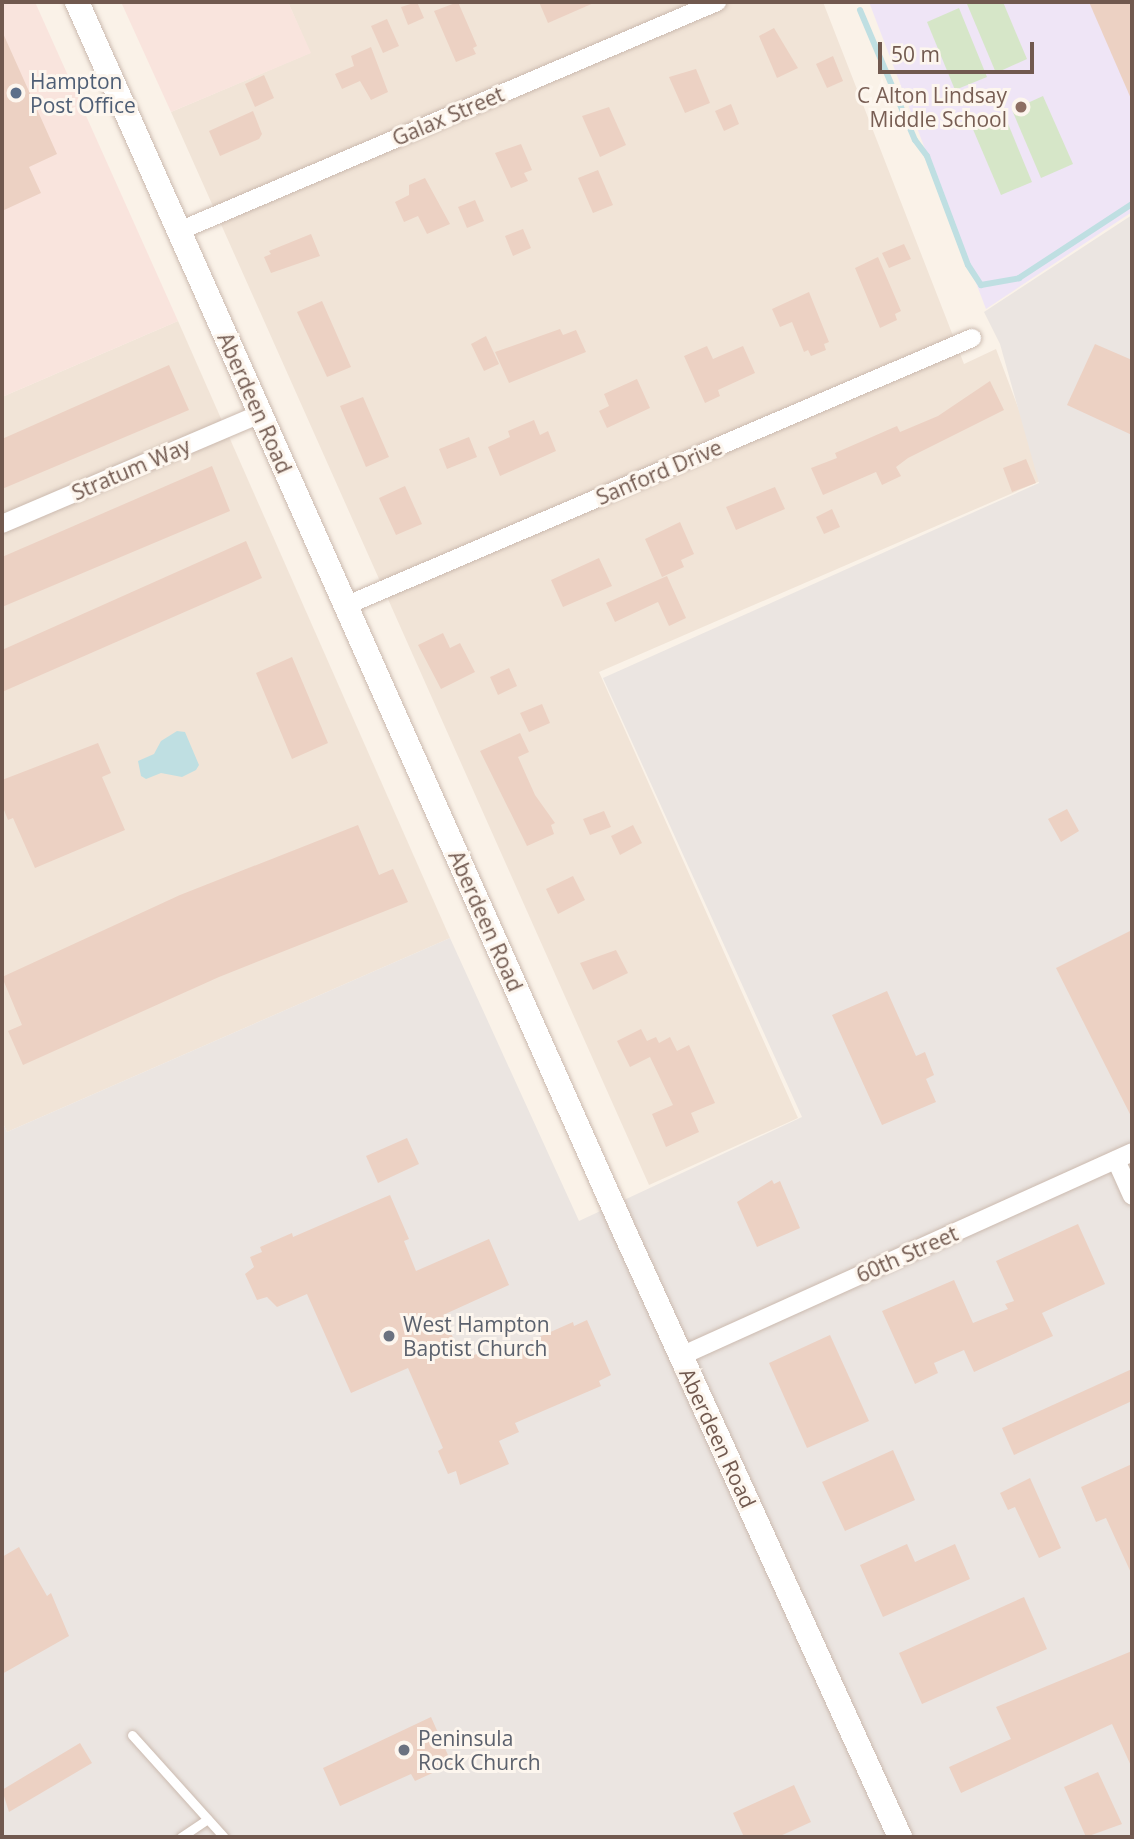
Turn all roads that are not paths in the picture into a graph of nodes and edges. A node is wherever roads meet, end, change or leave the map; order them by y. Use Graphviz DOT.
graph roads {
  1 [pos="77,2"];
  2 [pos="716,2"];
  3 [pos="178,231"];
  4 [pos="972,338"];
  5 [pos="260,414"];
  6 [pos="2,524"];
  7 [pos="345,607"];
  8 [pos="1124,1156"];
  9 [pos="1132,1196"];
  10 [pos="681,1356"];
  11 [pos="132,1735"];
  12 [pos="208,1819"];
  13 [pos="181,1837"];
  14 [pos="224,1837"];
  15 [pos="900,1837"];
  1 -- 3 [label="main road, Aberdeen Road"];
  2 -- 3 [label="street, Galax Street"];
  3 -- 5 [label="main road, Aberdeen Road"];
  4 -- 7 [label="street, Sanford Drive"];
  5 -- 6 [label="street, Stratum Way"];
  5 -- 7 [label="main road, Aberdeen Road"];
  7 -- 10 [label="main road, Aberdeen Road"];
  8 -- 9 [label="street"];
  8 -- 10 [label="street, 60th Street"];
  10 -- 15 [label="main road, Aberdeen Road"];
  11 -- 12 [label="lane"];
  12 -- 13 [label="lane"];
  12 -- 14 [label="lane"];
}
